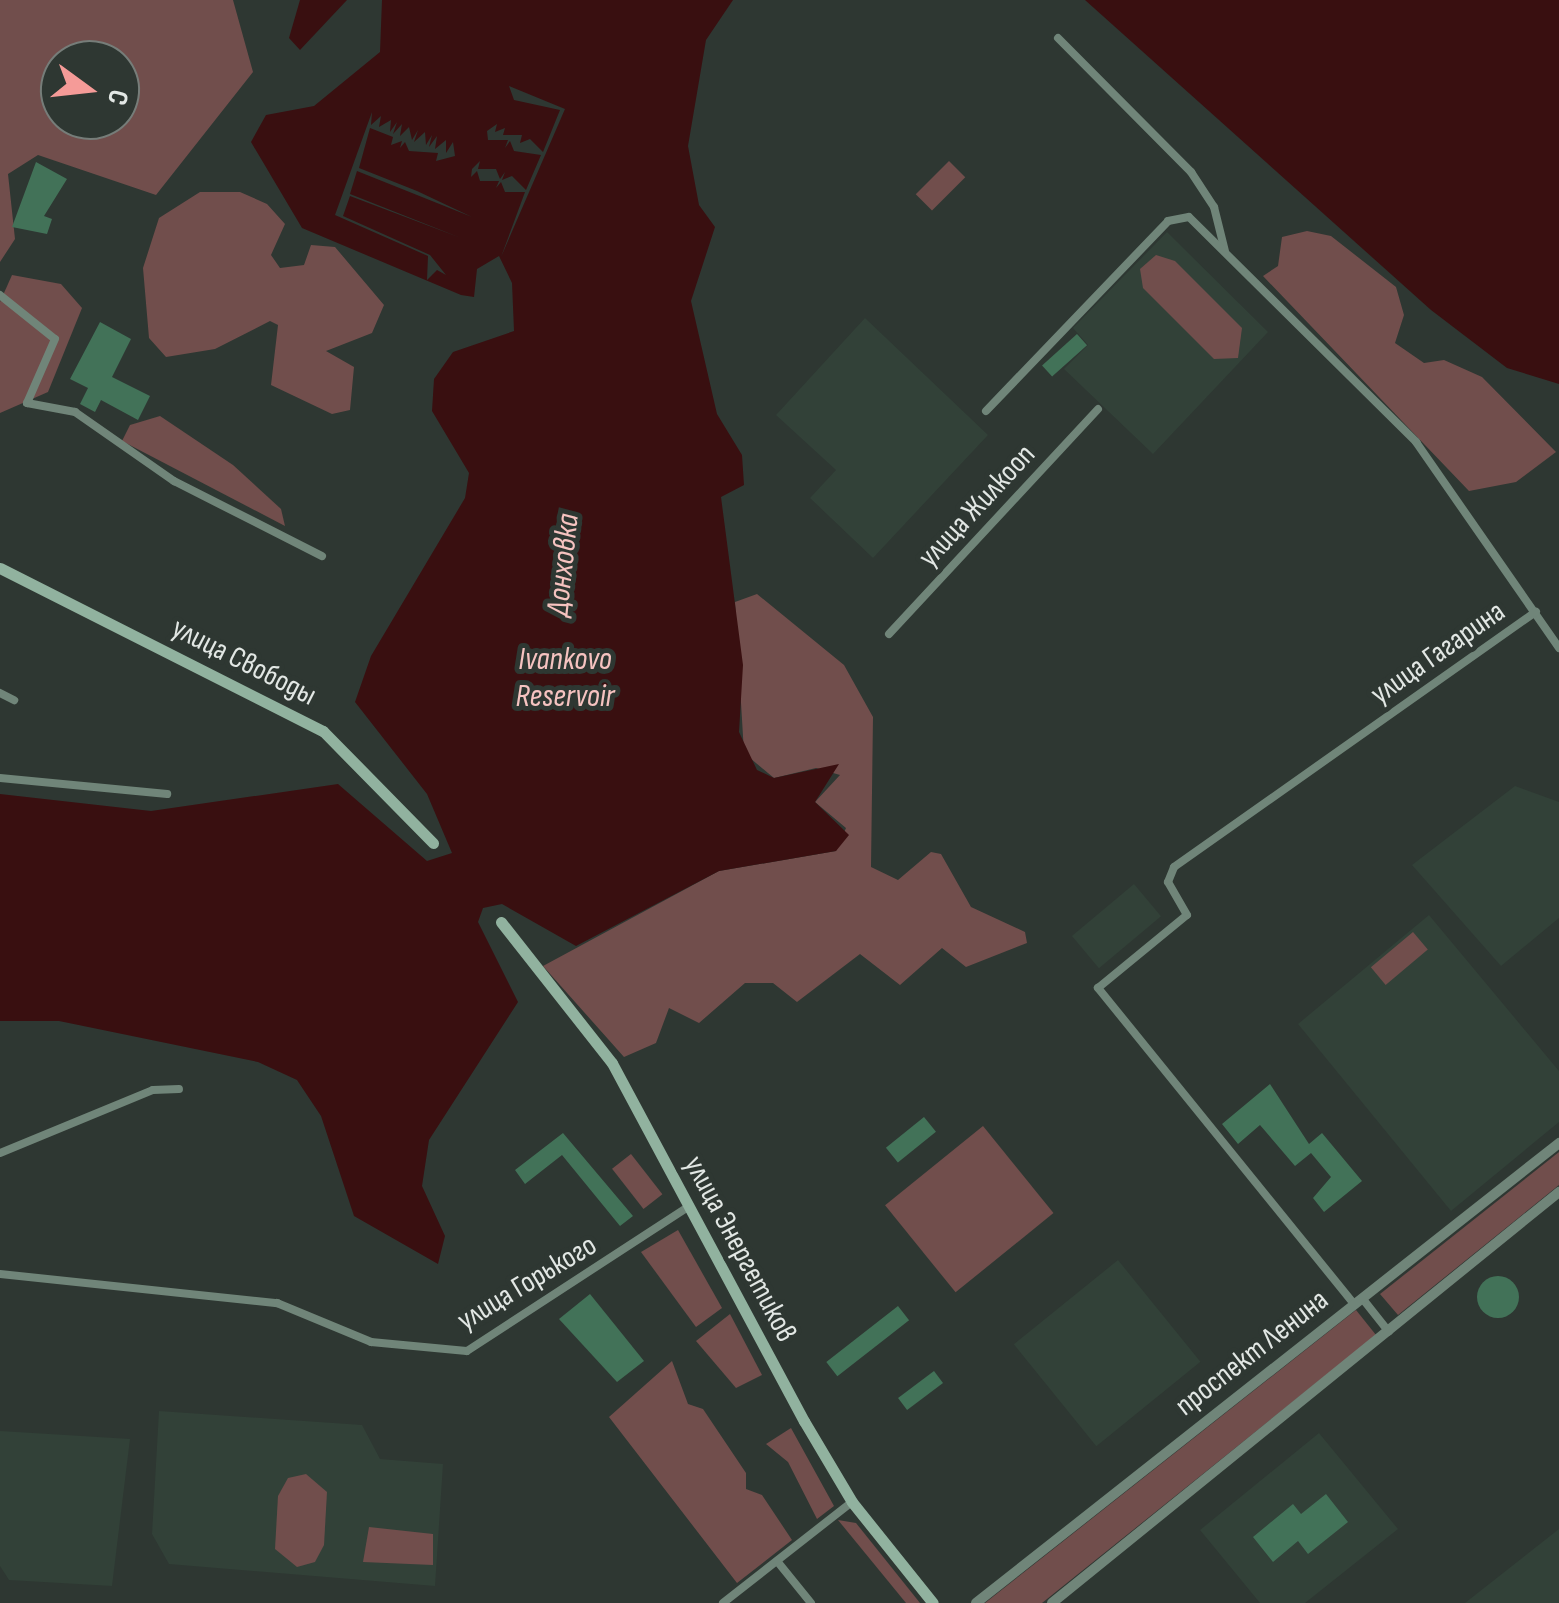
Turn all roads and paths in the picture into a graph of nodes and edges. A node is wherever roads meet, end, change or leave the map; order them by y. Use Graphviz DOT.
graph roads {
  1 [pos="1058,38"];
  2 [pos="1225,252"];
  3 [pos="0,296"];
  4 [pos="1098,409"];
  5 [pos="986,411"];
  6 [pos="322,556"];
  7 [pos="0,568"];
  8 [pos="1536,612"];
  9 [pos="888,634"];
  10 [pos="1559,648"];
  11 [pos="0,693"];
  12 [pos="14,700"];
  13 [pos="0,778"];
  14 [pos="167,794"];
  15 [pos="434,843"];
  16 [pos="501,922"];
  17 [pos="178,1089"];
  18 [pos="1559,1143"];
  19 [pos="0,1153"];
  20 [pos="1559,1192"];
  21 [pos="688,1208"];
  22 [pos="0,1274"];
  23 [pos="1358,1301"];
  24 [pos="1389,1332"];
  25 [pos="852,1502"];
  26 [pos="777,1561"];
  27 [pos="723,1603"];
  28 [pos="811,1603"];
  29 [pos="932,1603"];
  30 [pos="976,1603"];
  31 [pos="1052,1603"];
  1 -- 2 [label="street"];
  2 -- 5 [label="street, улица Гагарина"];
  2 -- 8 [label="street, улица Гагарина"];
  3 -- 6 [label="street"];
  4 -- 9 [label="street, улица Жилкооп"];
  7 -- 15 [label="main road, улица Свободы"];
  8 -- 10 [label="street"];
  8 -- 23 [label="street, улица Гагарина"];
  11 -- 12 [label="street"];
  13 -- 14 [label="street"];
  16 -- 21 [label="main road, улица Энергетиков"];
  17 -- 19 [label="street"];
  18 -- 23 [label="street, проспект Ленина"];
  20 -- 24 [label="street"];
  21 -- 22 [label="street, улица Горького"];
  21 -- 25 [label="main road, улица Энергетиков"];
  23 -- 24 [label="street"];
  23 -- 30 [label="street, проспект Ленина"];
  24 -- 31 [label="street"];
  25 -- 26 [label="street"];
  25 -- 29 [label="main road, улица Энергетиков"];
  26 -- 27 [label="street"];
  26 -- 28 [label="street"];
}
